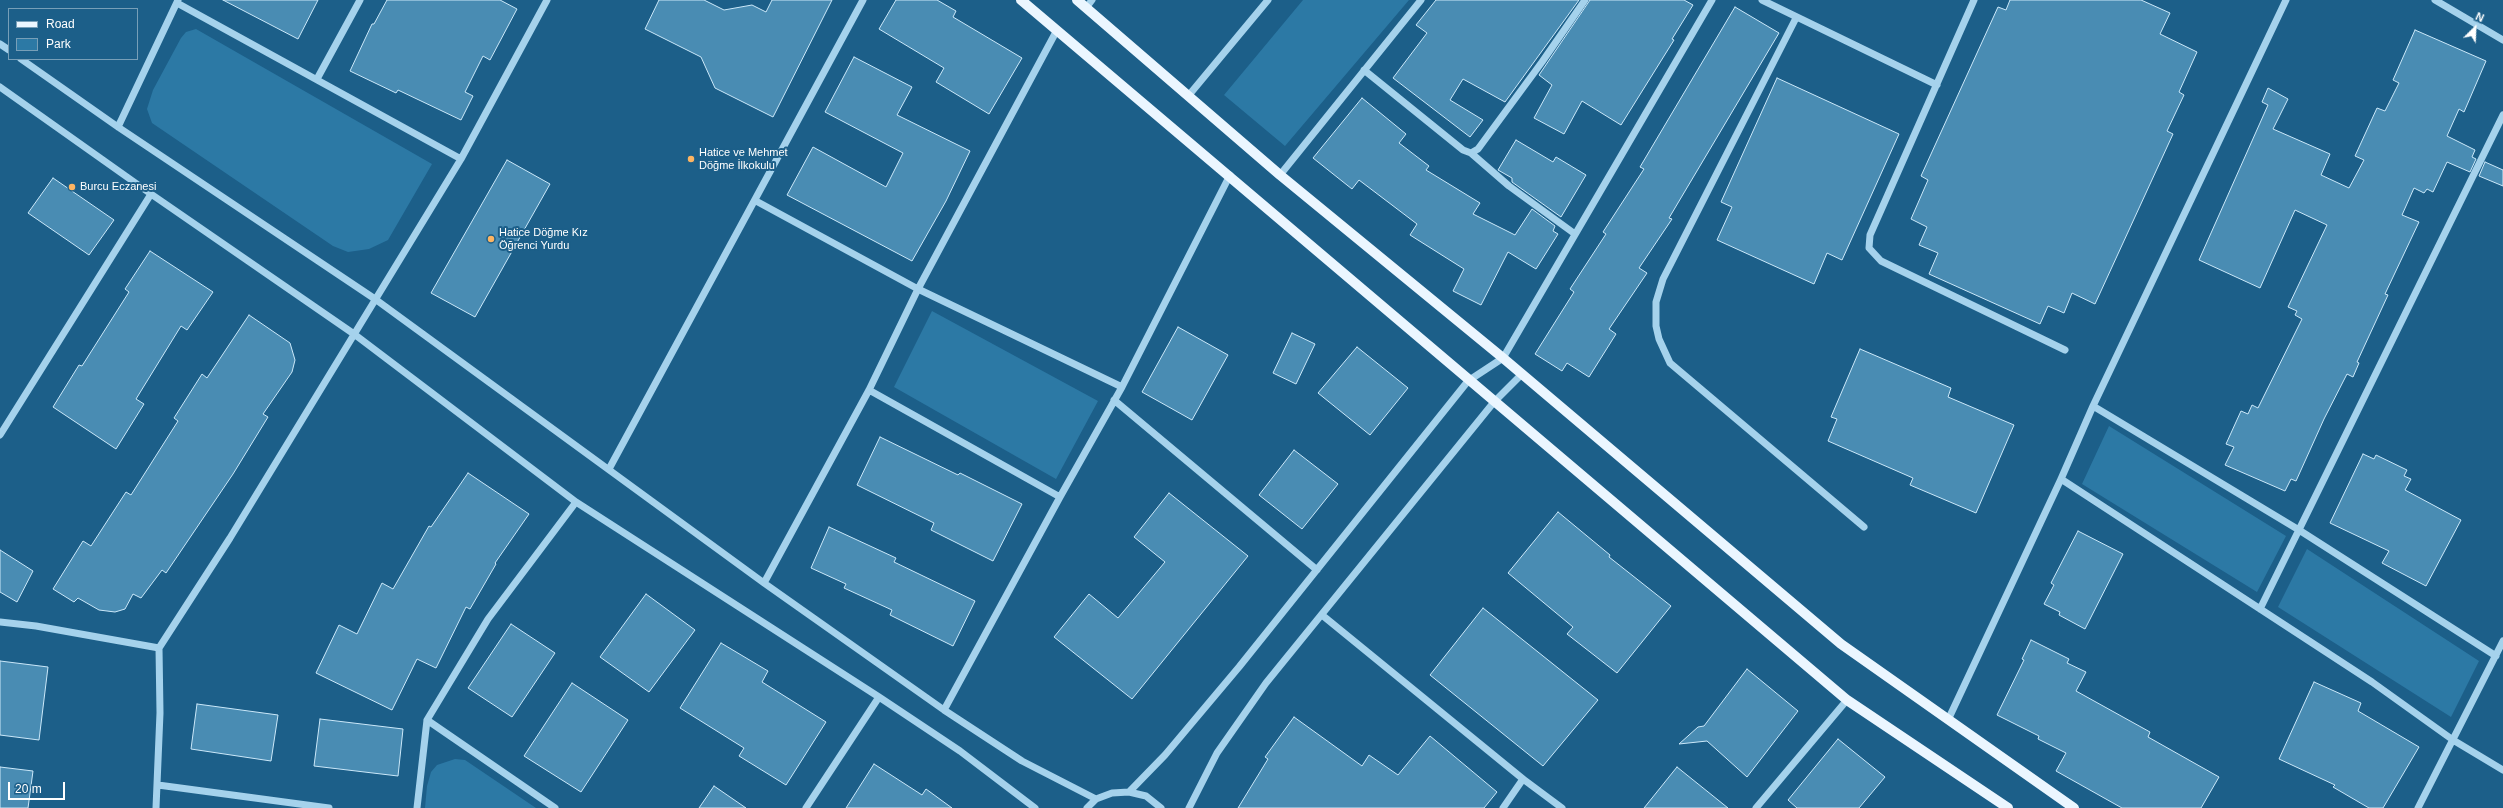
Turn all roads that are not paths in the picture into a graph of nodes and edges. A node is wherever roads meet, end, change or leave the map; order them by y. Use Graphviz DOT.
graph roads {
  1 [pos="360,0"];
  2 [pos="547,0"];
  3 [pos="863,0"];
  4 [pos="1021,0"];
  5 [pos="1077,0"];
  6 [pos="1268,0"];
  7 [pos="1421,0"];
  8 [pos="1584,0"];
  9 [pos="1712,0"];
  10 [pos="1762,0"];
  11 [pos="1974,0"];
  12 [pos="2286,0"];
  13 [pos="2435,0"];
  14 [pos="178,1"];
  15 [pos="1089,4"];
  16 [pos="1796,18"];
  17 [pos="1057,30"];
  18 [pos="2503,40"];
  19 [pos="23,60"];
  20 [pos="1364,70"];
  21 [pos="317,79"];
  22 [pos="1937,85"];
  23 [pos="0,87"];
  24 [pos="1189,95"];
  25 [pos="2503,115"];
  26 [pos="118,127"];
  27 [pos="1471,153"];
  28 [pos="461,159"];
  29 [pos="1230,175"];
  30 [pos="1280,175"];
  31 [pos="151,194"];
  32 [pos="756,201"];
  33 [pos="1575,234"];
  34 [pos="918,289"];
  35 [pos="375,299"];
  36 [pos="354,334"];
  37 [pos="2065,350"];
  38 [pos="1503,358"];
  39 [pos="1521,375"];
  40 [pos="1468,381"];
  41 [pos="1122,387"];
  42 [pos="869,390"];
  43 [pos="1114,400"];
  44 [pos="1494,402"];
  45 [pos="2093,406"];
  46 [pos="0,435"];
  47 [pos="609,469"];
  48 [pos="2061,480"];
  49 [pos="1060,496"];
  50 [pos="576,502"];
  51 [pos="1864,527"];
  52 [pos="2299,530"];
  53 [pos="1317,570"];
  54 [pos="764,583"];
  55 [pos="2260,609"];
  56 [pos="1322,614"];
  57 [pos="0,622"];
  58 [pos="2503,641"];
  59 [pos="159,648"];
  60 [pos="2496,656"];
  61 [pos="879,697"];
  62 [pos="1846,700"];
  63 [pos="944,710"];
  64 [pos="427,720"];
  65 [pos="1948,720"];
  66 [pos="2453,740"];
  67 [pos="2503,770"];
  68 [pos="1523,779"];
  69 [pos="158,785"];
  70 [pos="1129,792"];
  71 [pos="1096,799"];
  72 [pos="156,808"];
  73 [pos="329,808"];
  74 [pos="417,808"];
  75 [pos="555,808"];
  76 [pos="806,808"];
  77 [pos="1035,808"];
  78 [pos="1087,808"];
  79 [pos="1161,808"];
  80 [pos="1189,808"];
  81 [pos="1503,808"];
  82 [pos="1562,808"];
  83 [pos="1756,808"];
  84 [pos="2008,808"];
  85 [pos="2074,808"];
  86 [pos="2418,808"];
  1 -- 21 [label="street"];
  2 -- 28 [label="street"];
  3 -- 32 [label="street"];
  4 -- 17 [label="main road"];
  5 -- 15 [label="main road"];
  6 -- 24 [label="street"];
  7 -- 20 [label="street"];
  8 -- 27 [label="street"];
  9 -- 33 [label="street"];
  10 -- 16 [label="street"];
  11 -- 22 [label="street"];
  12 -- 45 [label="street"];
  13 -- 18 [label="street"];
  14 -- 21 [label="street"];
  14 -- 26 [label="street"];
  15 -- 24 [label="main road"];
  16 -- 22 [label="street"];
  16 -- 51 [label="street"];
  17 -- 29 [label="main road"];
  17 -- 34 [label="street"];
  19 -- 26 [label="street"];
  20 -- 27 [label="street"];
  20 -- 30 [label="street"];
  21 -- 28 [label="street"];
  22 -- 37 [label="street"];
  23 -- 31 [label="street"];
  24 -- 30 [label="main road"];
  25 -- 52 [label="street"];
  26 -- 35 [label="street"];
  27 -- 33 [label="street"];
  28 -- 35 [label="street"];
  29 -- 40 [label="main road"];
  29 -- 41 [label="street"];
  30 -- 38 [label="main road"];
  31 -- 36 [label="street"];
  31 -- 46 [label="street"];
  32 -- 34 [label="street"];
  32 -- 47 [label="street"];
  33 -- 38 [label="street"];
  34 -- 41 [label="street"];
  34 -- 42 [label="street"];
  35 -- 36 [label="street"];
  35 -- 47 [label="street"];
  36 -- 50 [label="street"];
  36 -- 59 [label="street"];
  38 -- 39 [label="main road"];
  38 -- 40 [label="street"];
  39 -- 44 [label="street"];
  39 -- 65 [label="main road"];
  40 -- 44 [label="main road"];
  40 -- 53 [label="street"];
  41 -- 43 [label="street"];
  42 -- 49 [label="street"];
  42 -- 54 [label="street"];
  43 -- 49 [label="street"];
  43 -- 53 [label="street"];
  44 -- 56 [label="street"];
  44 -- 62 [label="main road"];
  45 -- 48 [label="street"];
  45 -- 52 [label="street"];
  47 -- 54 [label="street"];
  48 -- 55 [label="street"];
  48 -- 65 [label="street"];
  49 -- 63 [label="street"];
  50 -- 61 [label="street"];
  50 -- 64 [label="street"];
  52 -- 55 [label="street"];
  52 -- 60 [label="street"];
  53 -- 70 [label="street"];
  54 -- 63 [label="street"];
  55 -- 66 [label="street"];
  56 -- 68 [label="street"];
  56 -- 80 [label="street"];
  57 -- 59 [label="street"];
  58 -- 60 [label="street"];
  59 -- 69 [label="street"];
  60 -- 66 [label="street"];
  61 -- 76 [label="street"];
  61 -- 77 [label="street"];
  62 -- 83 [label="street"];
  62 -- 84 [label="main road"];
  63 -- 71 [label="street"];
  64 -- 74 [label="street"];
  64 -- 75 [label="street"];
  65 -- 85 [label="main road"];
  66 -- 67 [label="street"];
  66 -- 86 [label="street"];
  68 -- 81 [label="street"];
  68 -- 82 [label="street"];
  69 -- 72 [label="street"];
  69 -- 73 [label="street"];
  70 -- 71 [label="street"];
  70 -- 79 [label="street"];
  71 -- 78 [label="street"];
}
